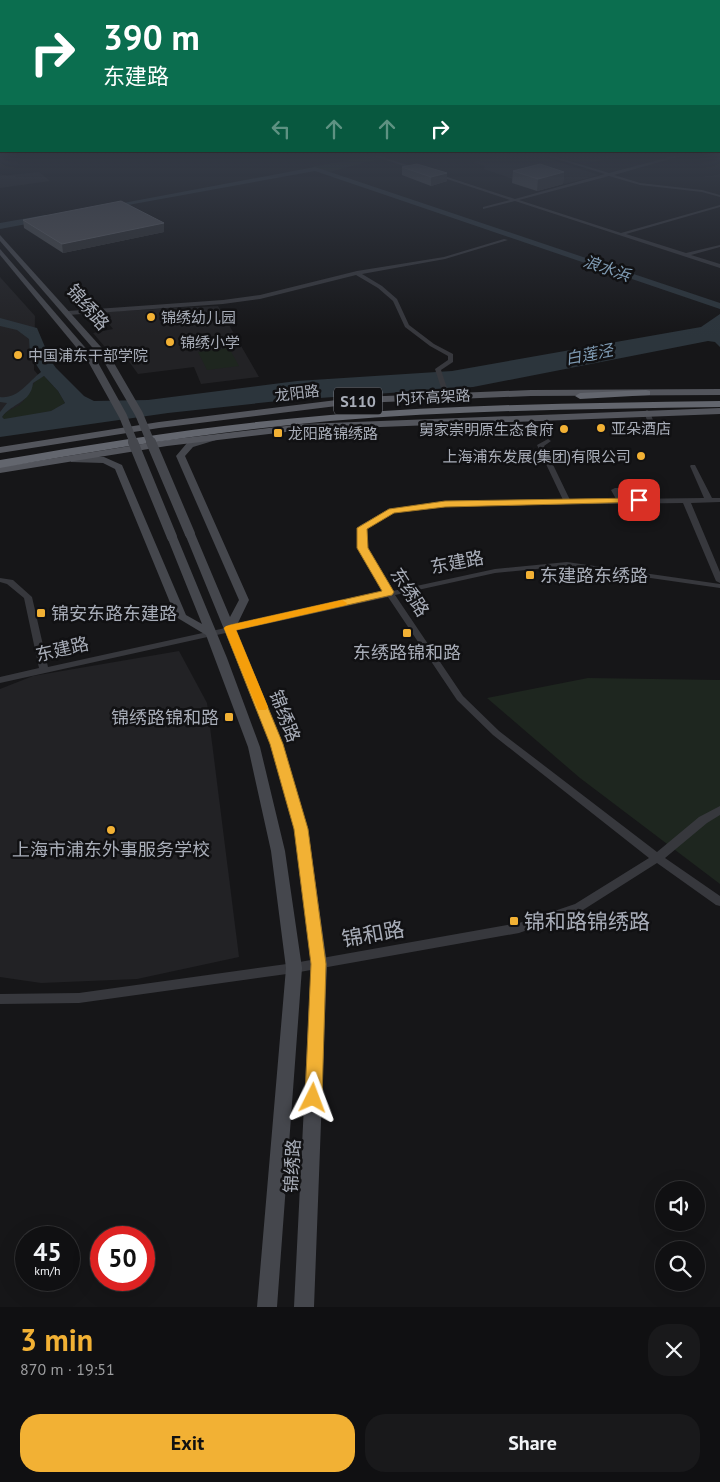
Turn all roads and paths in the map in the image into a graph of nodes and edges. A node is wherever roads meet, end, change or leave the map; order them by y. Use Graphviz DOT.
graph roads {
  1 [pos="558,214"];
  2 [pos="692,214"];
  3 [pos="622,234"];
  4 [pos="0,237"];
  5 [pos="506,240"];
  6 [pos="720,246"];
  7 [pos="0,251"];
  8 [pos="686,255"];
  9 [pos="20,259"];
  10 [pos="9,261"];
  11 [pos="0,262"];
  12 [pos="720,266"];
  13 [pos="357,274"];
  14 [pos="68,313"];
  15 [pos="438,370"];
  16 [pos="445,391"];
  17 [pos="720,392"];
  18 [pos="720,399"];
  19 [pos="720,404"];
  20 [pos="647,407"];
  21 [pos="720,411"];
  22 [pos="362,413"];
  23 [pos="221,436"];
  24 [pos="548,441"];
  25 [pos="0,450"];
  26 [pos="0,456"];
  27 [pos="693,466"];
  28 [pos="2,468"];
  29 [pos="615,490"];
  30 [pos="620,500"];
  31 [pos="686,500"];
  32 [pos="709,500"];
  33 [pos="720,500"];
  34 [pos="567,501"];
  35 [pos="0,580"];
  36 [pos="720,581"];
  37 [pos="720,586"];
  38 [pos="389,592"];
  39 [pos="230,628"];
  40 [pos="211,633"];
  41 [pos="44,669"];
  42 [pos="0,680"];
  43 [pos="720,810"];
  44 [pos="657,858"];
  45 [pos="720,902"];
  46 [pos="319,964"];
  47 [pos="294,968"];
  48 [pos="0,999"];
  49 [pos="267,1307"];
  50 [pos="304,1307"];
  1 -- 3 [label="street"];
  2 -- 3 [label="street"];
  3 -- 8 [label="street"];
  4 -- 9 [label="main road, 锦绣路"];
  5 -- 13 [label="street"];
  6 -- 8 [label="street"];
  7 -- 10 [label="main road, 锦绣路"];
  8 -- 12 [label="street"];
  9 -- 10 [label="main road"];
  9 -- 14 [label="main road, 锦绣路"];
  10 -- 11 [label="main road"];
  10 -- 40 [label="main road, 锦绣路, bridge"];
  13 -- 14 [label="street"];
  13 -- 15 [label="street"];
  14 -- 39 [label="main road, 锦绣路, bridge"];
  15 -- 16 [label="street"];
  17 -- 20 [label="main road, 龙阳路 / S110"];
  18 -- 20 [label="highway, 内环高架路"];
  19 -- 20 [label="highway, 内环高架路"];
  20 -- 21 [label="main road, 龙阳路 / S110"];
  20 -- 22 [label="highway, 内环高架路"];
  20 -- 23 [label="main road, 龙阳路 / S110"];
  20 -- 25 [label="main road, 龙阳路 / S110"];
  22 -- 26 [label="highway, 内环高架路"];
  22 -- 28 [label="highway, 内环高架路"];
  23 -- 28 [label="main road, 龙阳路 / S110"];
  23 -- 39 [label="main road"];
  24 -- 34 [label="street"];
  27 -- 32 [label="street"];
  28 -- 40 [label="main road"];
  29 -- 30 [label="street"];
  30 -- 31 [label="street, 东绣路"];
  30 -- 34 [label="street, 东绣路"];
  31 -- 32 [label="street, 东绣路"];
  31 -- 36 [label="street"];
  32 -- 33 [label="street, 东绣路"];
  34 -- 38 [label="street, 东绣路"];
  35 -- 41 [label="street"];
  37 -- 38 [label="street, 东建路"];
  38 -- 39 [label="street, 东建路"];
  38 -- 44 [label="street, 东绣路"];
  39 -- 40 [label="street, 东建路"];
  39 -- 46 [label="main road, 锦绣路"];
  40 -- 41 [label="street, 东建路"];
  40 -- 47 [label="main road, 锦绣路"];
  41 -- 42 [label="street, 东建路"];
  43 -- 44 [label="street, 锦和路"];
  44 -- 45 [label="street, 东绣路"];
  44 -- 46 [label="street, 锦和路"];
  46 -- 47 [label="street, 锦和路"];
  46 -- 50 [label="main road, 锦绣路"];
  47 -- 48 [label="street, 锦和路"];
  47 -- 49 [label="main road, 锦绣路"];
}
